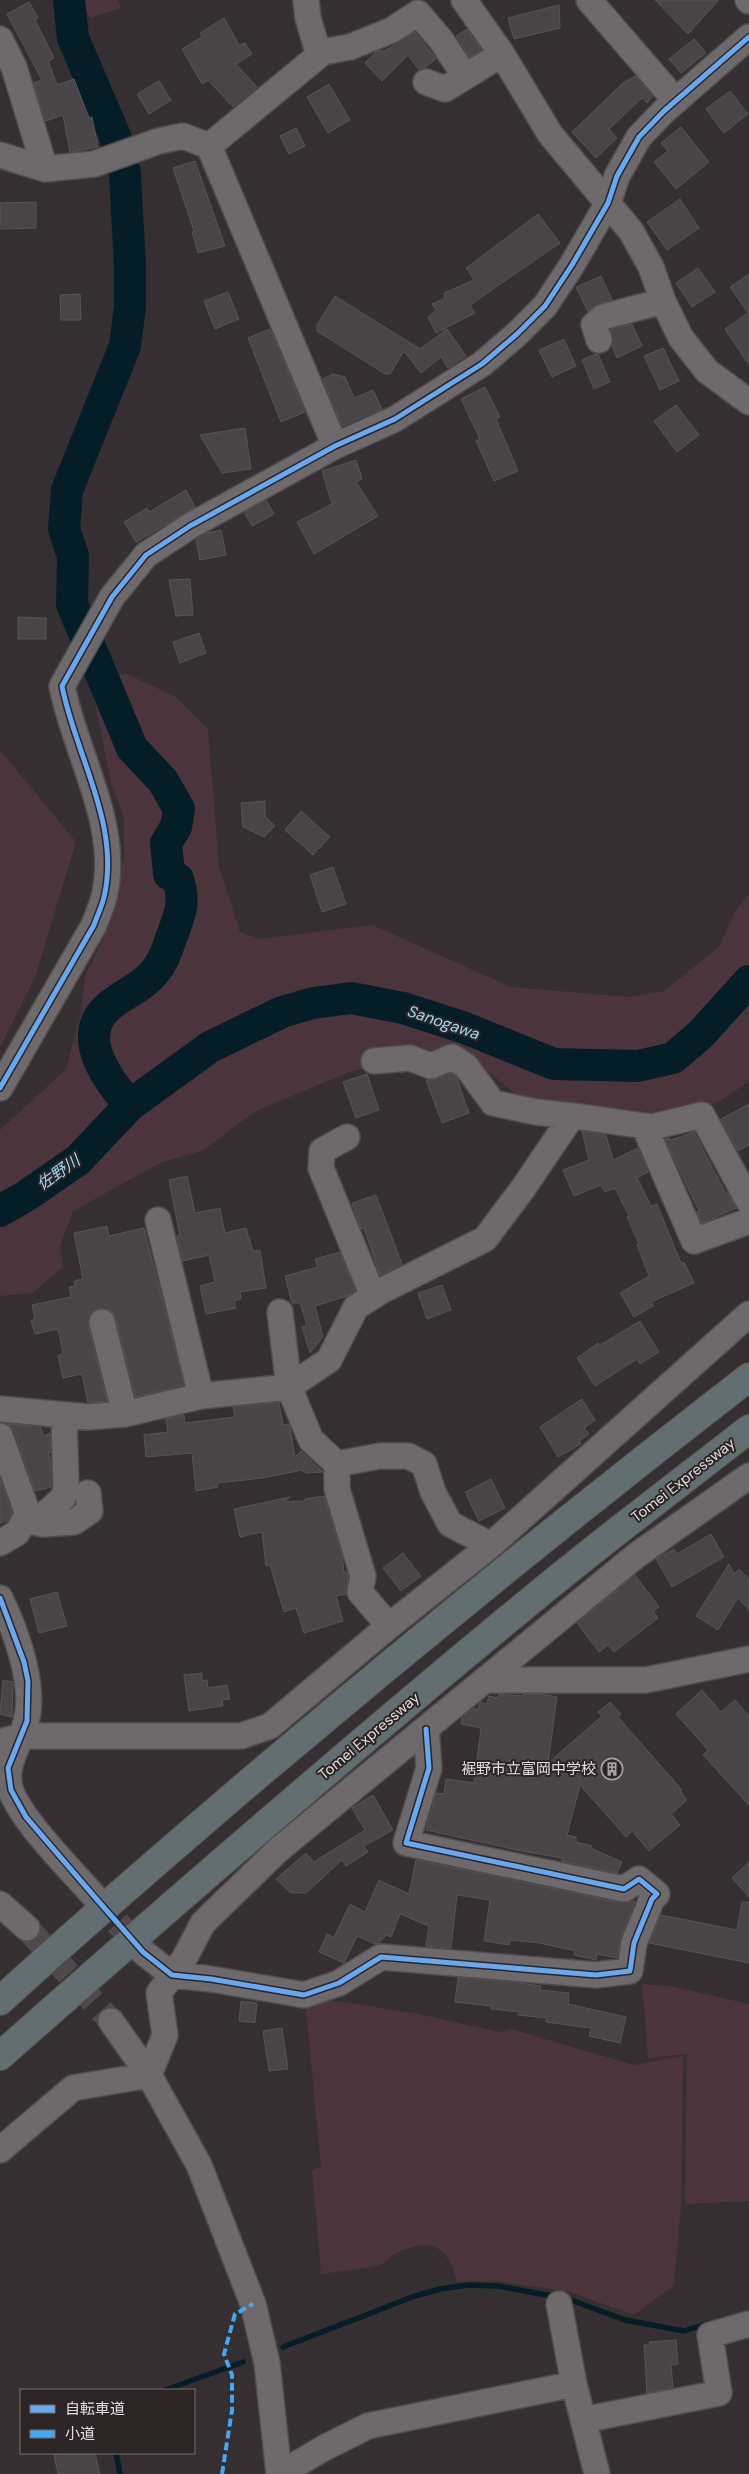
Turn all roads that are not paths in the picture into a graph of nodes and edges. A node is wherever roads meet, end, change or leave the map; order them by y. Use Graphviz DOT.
graph roads {
  1 [pos="306,0"];
  2 [pos="464,0"];
  3 [pos="589,0"];
  4 [pos="749,37"];
  5 [pos="0,39"];
  6 [pos="502,54"];
  7 [pos="319,55"];
  8 [pos="465,76"];
  9 [pos="426,82"];
  10 [pos="676,101"];
  11 [pos="209,146"];
  12 [pos="0,155"];
  13 [pos="45,169"];
  14 [pos="608,203"];
  15 [pos="663,301"];
  16 [pos="598,340"];
  17 [pos="746,395"];
  18 [pos="335,446"];
  19 [pos="374,1061"];
  20 [pos="0,1088"];
  21 [pos="572,1116"];
  22 [pos="644,1126"];
  23 [pos="347,1137"];
  24 [pos="749,1202"];
  25 [pos="158,1220"];
  26 [pos="749,1221"];
  27 [pos="373,1296"];
  28 [pos="280,1312"];
  29 [pos="749,1314"];
  30 [pos="102,1322"];
  31 [pos="749,1377"];
  32 [pos="289,1387"];
  33 [pos="202,1396"];
  34 [pos="0,1409"];
  35 [pos="125,1414"];
  36 [pos="64,1415"];
  37 [pos="749,1429"];
  38 [pos="0,1436"];
  39 [pos="337,1464"];
  40 [pos="749,1476"];
  41 [pos="88,1493"];
  42 [pos="31,1521"];
  43 [pos="0,1543"];
  44 [pos="491,1545"];
  45 [pos="0,1598"];
  46 [pos="389,1626"];
  47 [pos="749,1659"];
  48 [pos="485,1680"];
  49 [pos="426,1729"];
  50 [pos="10,1739"];
  51 [pos="93,1895"];
  52 [pos="0,1904"];
  53 [pos="26,1928"];
  54 [pos="142,1952"];
  55 [pos="172,1976"];
  56 [pos="0,2001"];
  57 [pos="111,2021"];
  58 [pos="0,2056"];
  59 [pos="149,2075"];
  60 [pos="0,2150"];
  61 [pos="559,2304"];
  62 [pos="749,2324"];
  63 [pos="574,2384"];
  64 [pos="583,2420"];
  65 [pos="280,2474"];
  66 [pos="597,2474"];
  1 -- 7 [label="street"];
  2 -- 6 [label="street"];
  3 -- 10 [label="street"];
  4 -- 10 [label="street"];
  5 -- 13 [label="street"];
  6 -- 8 [label="street"];
  6 -- 14 [label="street"];
  7 -- 8 [label="street"];
  7 -- 11 [label="street"];
  8 -- 9 [label="street"];
  10 -- 14 [label="street"];
  11 -- 13 [label="street"];
  11 -- 18 [label="street"];
  12 -- 13 [label="street"];
  14 -- 15 [label="street"];
  14 -- 18 [label="street"];
  15 -- 16 [label="street"];
  15 -- 17 [label="street"];
  18 -- 20 [label="street"];
  19 -- 21 [label="street"];
  21 -- 22 [label="street"];
  21 -- 27 [label="street"];
  22 -- 24 [label="street"];
  22 -- 26 [label="street"];
  23 -- 27 [label="street"];
  25 -- 33 [label="street"];
  27 -- 32 [label="street"];
  28 -- 32 [label="street"];
  29 -- 44 [label="street"];
  30 -- 35 [label="street"];
  31 -- 56 [label="highway"];
  32 -- 33 [label="street"];
  32 -- 39 [label="street"];
  33 -- 35 [label="street"];
  34 -- 36 [label="street"];
  35 -- 36 [label="street"];
  36 -- 42 [label="street"];
  37 -- 58 [label="highway, Tomei Expressway"];
  38 -- 42 [label="street"];
  39 -- 44 [label="street"];
  39 -- 46 [label="street"];
  40 -- 48 [label="street"];
  41 -- 42 [label="street"];
  42 -- 43 [label="street"];
  44 -- 46 [label="street"];
  45 -- 50 [label="street"];
  46 -- 50 [label="street"];
  47 -- 48 [label="street"];
  48 -- 49 [label="street"];
  49 -- 55 [label="street"];
  49 -- 55 [label="street"];
  50 -- 51 [label="street"];
  52 -- 53 [label="street"];
  54 -- 55 [label="street"];
  55 -- 59 [label="street"];
  57 -- 59 [label="street"];
  59 -- 60 [label="street"];
  59 -- 65 [label="street"];
  61 -- 63 [label="street"];
  62 -- 64 [label="street"];
  63 -- 64 [label="street"];
  63 -- 65 [label="street"];
  64 -- 66 [label="street"];
}
